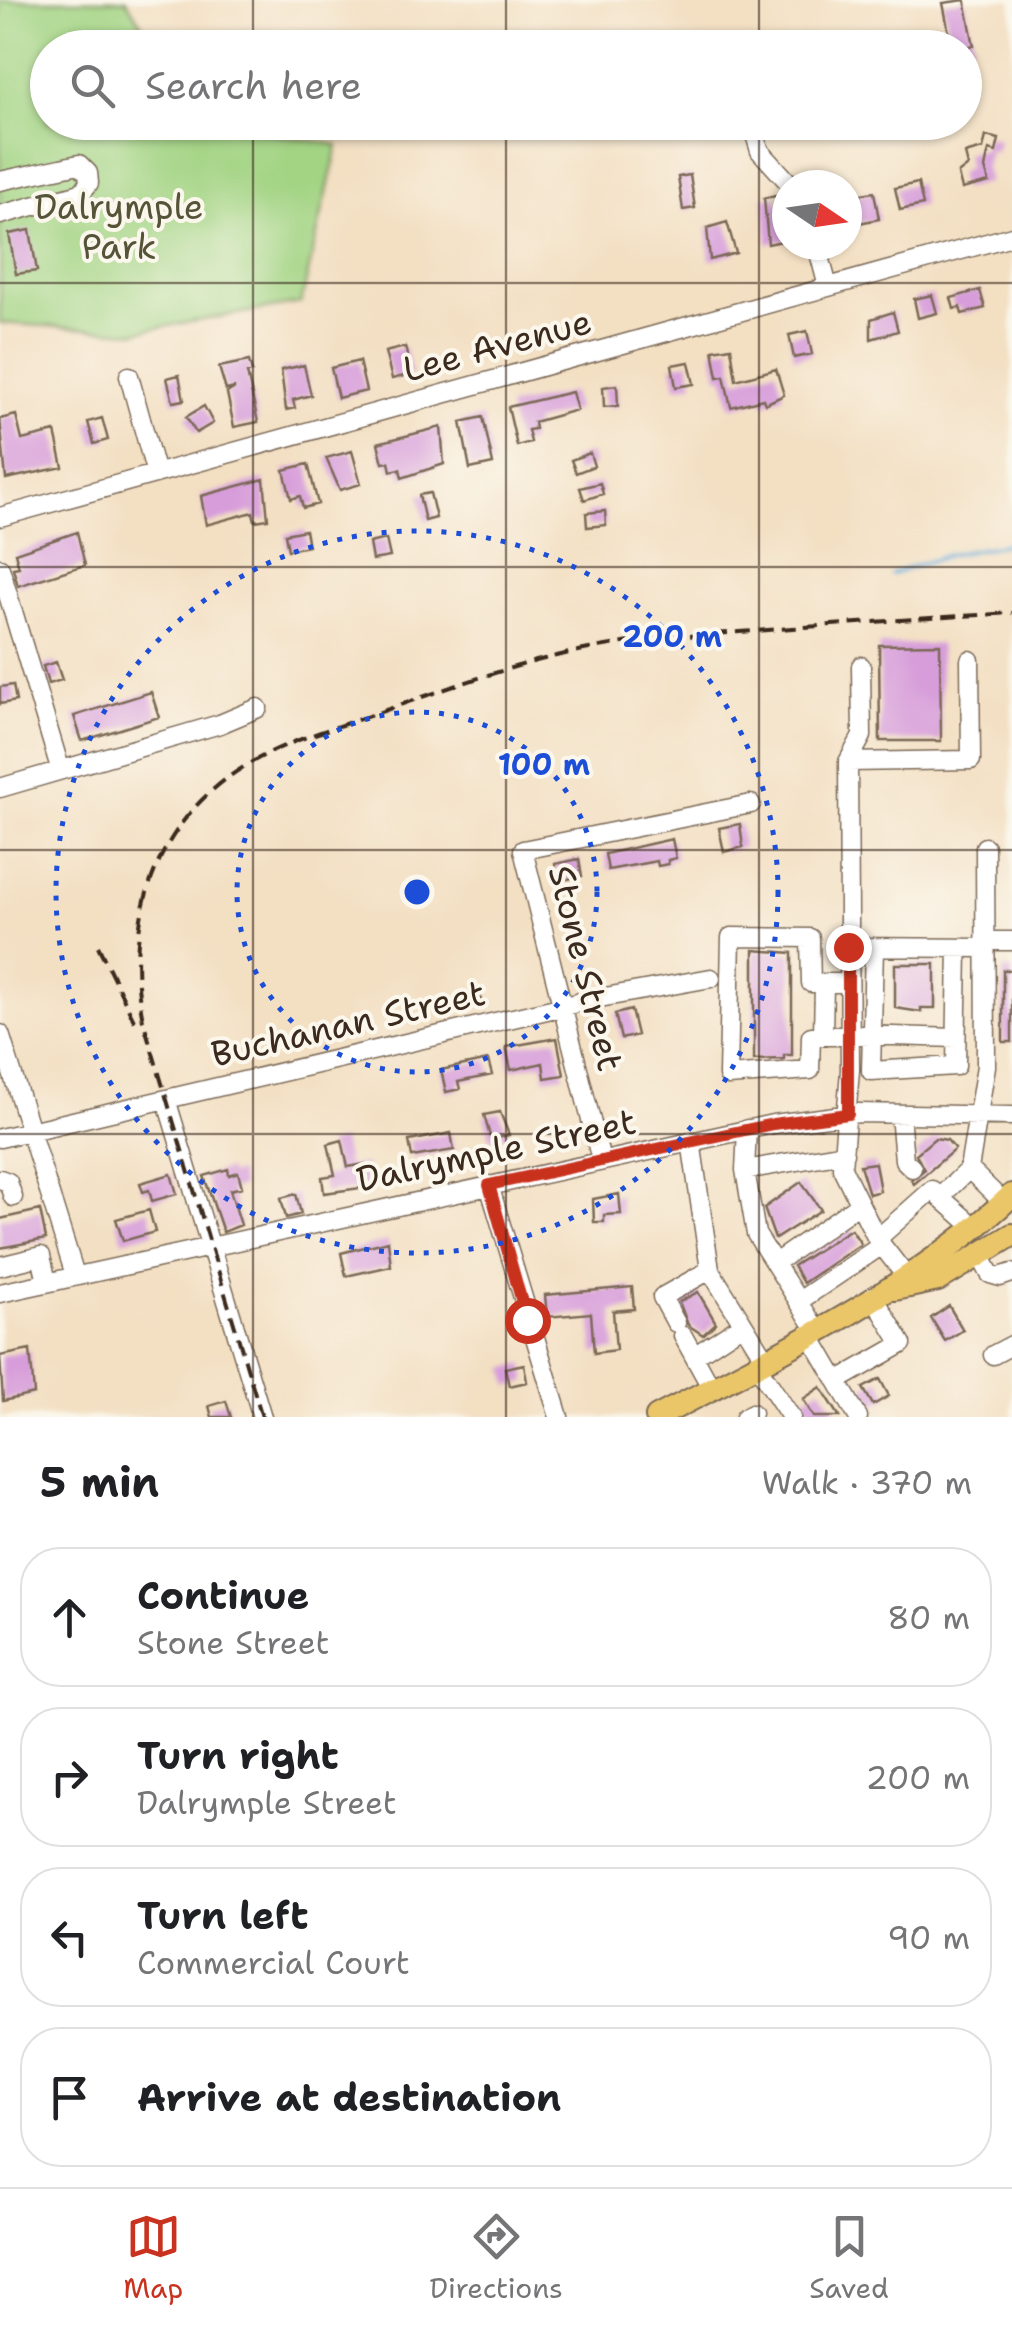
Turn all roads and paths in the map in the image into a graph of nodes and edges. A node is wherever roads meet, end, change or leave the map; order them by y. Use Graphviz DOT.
graph roads {
  1 [pos="757,140"];
  2 [pos="777,170"];
  3 [pos="0,180"];
  4 [pos="0,215"];
  5 [pos="1012,236"];
  6 [pos="821,260"];
  7 [pos="828,287"];
  8 [pos="129,376"];
  9 [pos="156,474"];
  10 [pos="0,517"];
  11 [pos="0,568"];
  12 [pos="970,660"];
  13 [pos="862,666"];
  14 [pos="258,708"];
  15 [pos="848,762"];
  16 [pos="60,768"];
  17 [pos="0,788"];
  18 [pos="751,804"];
  19 [pos="985,846"];
  20 [pos="1012,941"];
  21 [pos="986,945"];
  22 [pos="848,947"];
  23 [pos="874,947"];
  24 [pos="958,948"];
  25 [pos="711,978"];
  26 [pos="824,983"];
  27 [pos="849,983"];
  28 [pos="564,1006"];
  29 [pos="0,1034"];
  30 [pos="850,1035"];
  31 [pos="823,1036"];
  32 [pos="872,1036"];
  33 [pos="956,1038"];
  34 [pos="850,1070"];
  35 [pos="871,1070"];
  36 [pos="166,1099"];
  37 [pos="848,1114"];
  38 [pos="900,1114"];
  39 [pos="976,1115"];
  40 [pos="1012,1116"];
  41 [pos="747,1130"];
  42 [pos="30,1131"];
  43 [pos="0,1138"];
  44 [pos="691,1141"];
  45 [pos="844,1153"];
  46 [pos="601,1160"];
  47 [pos="745,1170"];
  48 [pos="969,1170"];
  49 [pos="0,1179"];
  50 [pos="926,1183"];
  51 [pos="489,1185"];
  52 [pos="12,1198"];
  53 [pos="1008,1199"];
  54 [pos="859,1204"];
  55 [pos="974,1226"];
  56 [pos="1012,1235"];
  57 [pos="879,1242"];
  58 [pos="210,1246"];
  59 [pos="980,1255"];
  60 [pos="775,1264"];
  61 [pos="0,1266"];
  62 [pos="710,1270"];
  63 [pos="1012,1273"];
  64 [pos="75,1275"];
  65 [pos="906,1275"];
  66 [pos="47,1282"];
  67 [pos="3,1292"];
  68 [pos="875,1295"];
  69 [pos="799,1301"];
  70 [pos="743,1324"];
  71 [pos="813,1331"];
  72 [pos="1012,1345"];
  73 [pos="993,1355"];
  74 [pos="694,1356"];
  75 [pos="761,1362"];
  76 [pos="837,1381"];
  77 [pos="712,1388"];
  78 [pos="262,1417"];
  79 [pos="558,1417"];
  80 [pos="656,1417"];
  81 [pos="790,1417"];
  82 [pos="858,1417"];
  1 -- 2 [label="street"];
  3 -- 4 [label="street"];
  5 -- 7 [label="street, Lee Avenue"];
  6 -- 7 [label="street"];
  7 -- 9 [label="street, Lee Avenue"];
  8 -- 9 [label="street"];
  9 -- 10 [label="street, Lee Avenue"];
  11 -- 16 [label="street"];
  12 -- 15 [label="street"];
  13 -- 15 [label="street"];
  14 -- 16 [label="street"];
  15 -- 22 [label="street"];
  16 -- 17 [label="street"];
  18 -- 28 [label="street, Stone Street"];
  19 -- 21 [label="street"];
  20 -- 21 [label="street"];
  21 -- 24 [label="street"];
  21 -- 39 [label="street"];
  22 -- 23 [label="street"];
  22 -- 27 [label="street"];
  23 -- 24 [label="street"];
  23 -- 32 [label="street"];
  24 -- 33 [label="street"];
  25 -- 28 [label="street, Buchanan Street"];
  26 -- 27 [label="street"];
  26 -- 31 [label="street"];
  26 -- 31 [label="street"];
  27 -- 30 [label="street"];
  28 -- 36 [label="street, Buchanan Street"];
  28 -- 46 [label="street, Stone Street"];
  29 -- 42 [label="street"];
  30 -- 31 [label="street"];
  30 -- 32 [label="street"];
  30 -- 34 [label="street"];
  32 -- 33 [label="street"];
  32 -- 35 [label="street"];
  33 -- 35 [label="street"];
  34 -- 35 [label="street"];
  34 -- 37 [label="street"];
  36 -- 42 [label="street, Buchanan Street"];
  36 -- 58 [label="street"];
  37 -- 38 [label="street, Dalrymple Street"];
  37 -- 41 [label="street, Dalrymple Street"];
  37 -- 45 [label="street"];
  38 -- 39 [label="street, Dalrymple Street"];
  38 -- 50 [label="street"];
  39 -- 40 [label="street, Dalrymple Street"];
  39 -- 48 [label="street"];
  41 -- 44 [label="street, Dalrymple Street"];
  41 -- 47 [label="street"];
  42 -- 43 [label="street, Buchanan Street"];
  42 -- 64 [label="street"];
  44 -- 46 [label="street, Dalrymple Street"];
  44 -- 62 [label="street"];
  45 -- 47 [label="street"];
  45 -- 54 [label="street"];
  46 -- 51 [label="street, Dalrymple Street"];
  47 -- 60 [label="street"];
  48 -- 50 [label="street"];
  48 -- 53 [label="street"];
  49 -- 52 [label="street"];
  50 -- 55 [label="street"];
  50 -- 57 [label="street"];
  51 -- 58 [label="street, Dalrymple Street"];
  51 -- 79 [label="street"];
  53 -- 55 [label="main road"];
  54 -- 57 [label="street"];
  54 -- 60 [label="street"];
  55 -- 65 [label="main road"];
  56 -- 59 [label="main road"];
  57 -- 65 [label="street"];
  57 -- 69 [label="street"];
  58 -- 64 [label="street, Dalrymple Street"];
  58 -- 78 [label="street"];
  59 -- 63 [label="street"];
  59 -- 68 [label="main road"];
  60 -- 69 [label="street"];
  61 -- 66 [label="street"];
  61 -- 67 [label="street"];
  62 -- 70 [label="street"];
  62 -- 74 [label="street"];
  64 -- 66 [label="street, Dalrymple Street"];
  65 -- 68 [label="main road"];
  66 -- 67 [label="street, Dalrymple Street"];
  68 -- 71 [label="main road"];
  68 -- 76 [label="street"];
  69 -- 71 [label="street"];
  70 -- 74 [label="street"];
  70 -- 75 [label="street"];
  71 -- 75 [label="main road"];
  71 -- 76 [label="street"];
  72 -- 73 [label="street"];
  74 -- 77 [label="street"];
  75 -- 77 [label="main road"];
  75 -- 81 [label="street"];
  76 -- 82 [label="street"];
  77 -- 80 [label="main road"];
}
